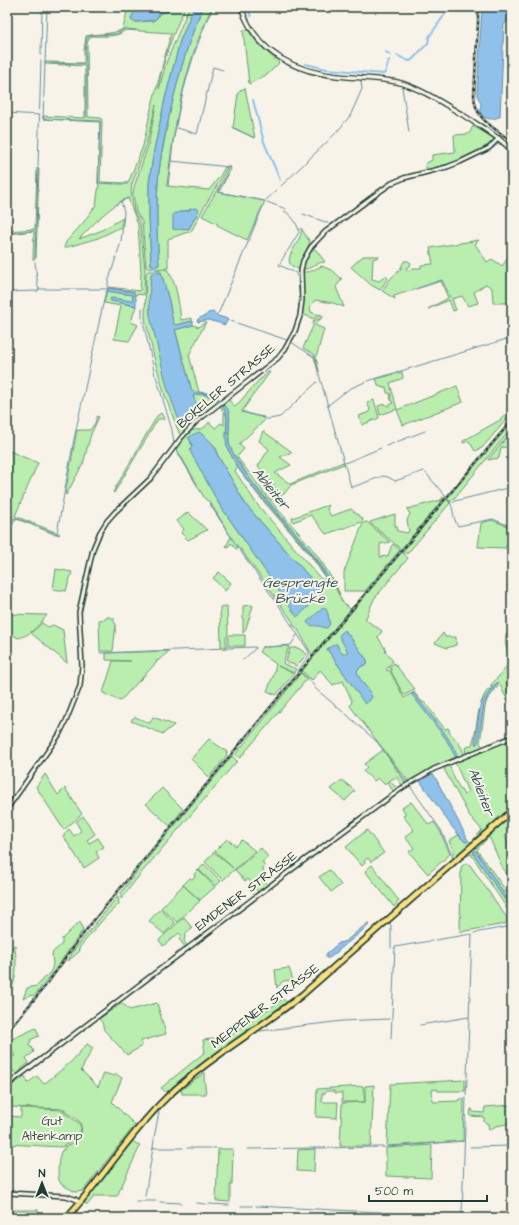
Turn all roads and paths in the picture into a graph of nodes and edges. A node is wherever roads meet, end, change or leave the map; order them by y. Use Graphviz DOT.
graph roads {
  1 [pos="241,7"];
  2 [pos="498,138"];
  3 [pos="512,151"];
  4 [pos="512,737"];
  5 [pos="7,809"];
  6 [pos="512,811"];
  7 [pos="7,1085"];
  8 [pos="7,1193"];
  9 [pos="88,1193"];
  10 [pos="73,1198"];
  11 [pos="79,1203"];
  12 [pos="66,1218"];
  1 -- 2 [label="main road"];
  2 -- 3 [label="main road"];
  2 -- 5 [label="street, BOKELER STRASSE"];
  4 -- 7 [label="street, EMDENER STRASSE"];
  6 -- 9 [label="main road, MEPPENER STRASSE"];
  8 -- 10 [label="street"];
  9 -- 10 [label="street"];
  9 -- 11 [label="main road, MEPPENER STRASSE"];
  10 -- 11 [label="street"];
  11 -- 12 [label="main road, MEPPENER STRASSE"];
}
